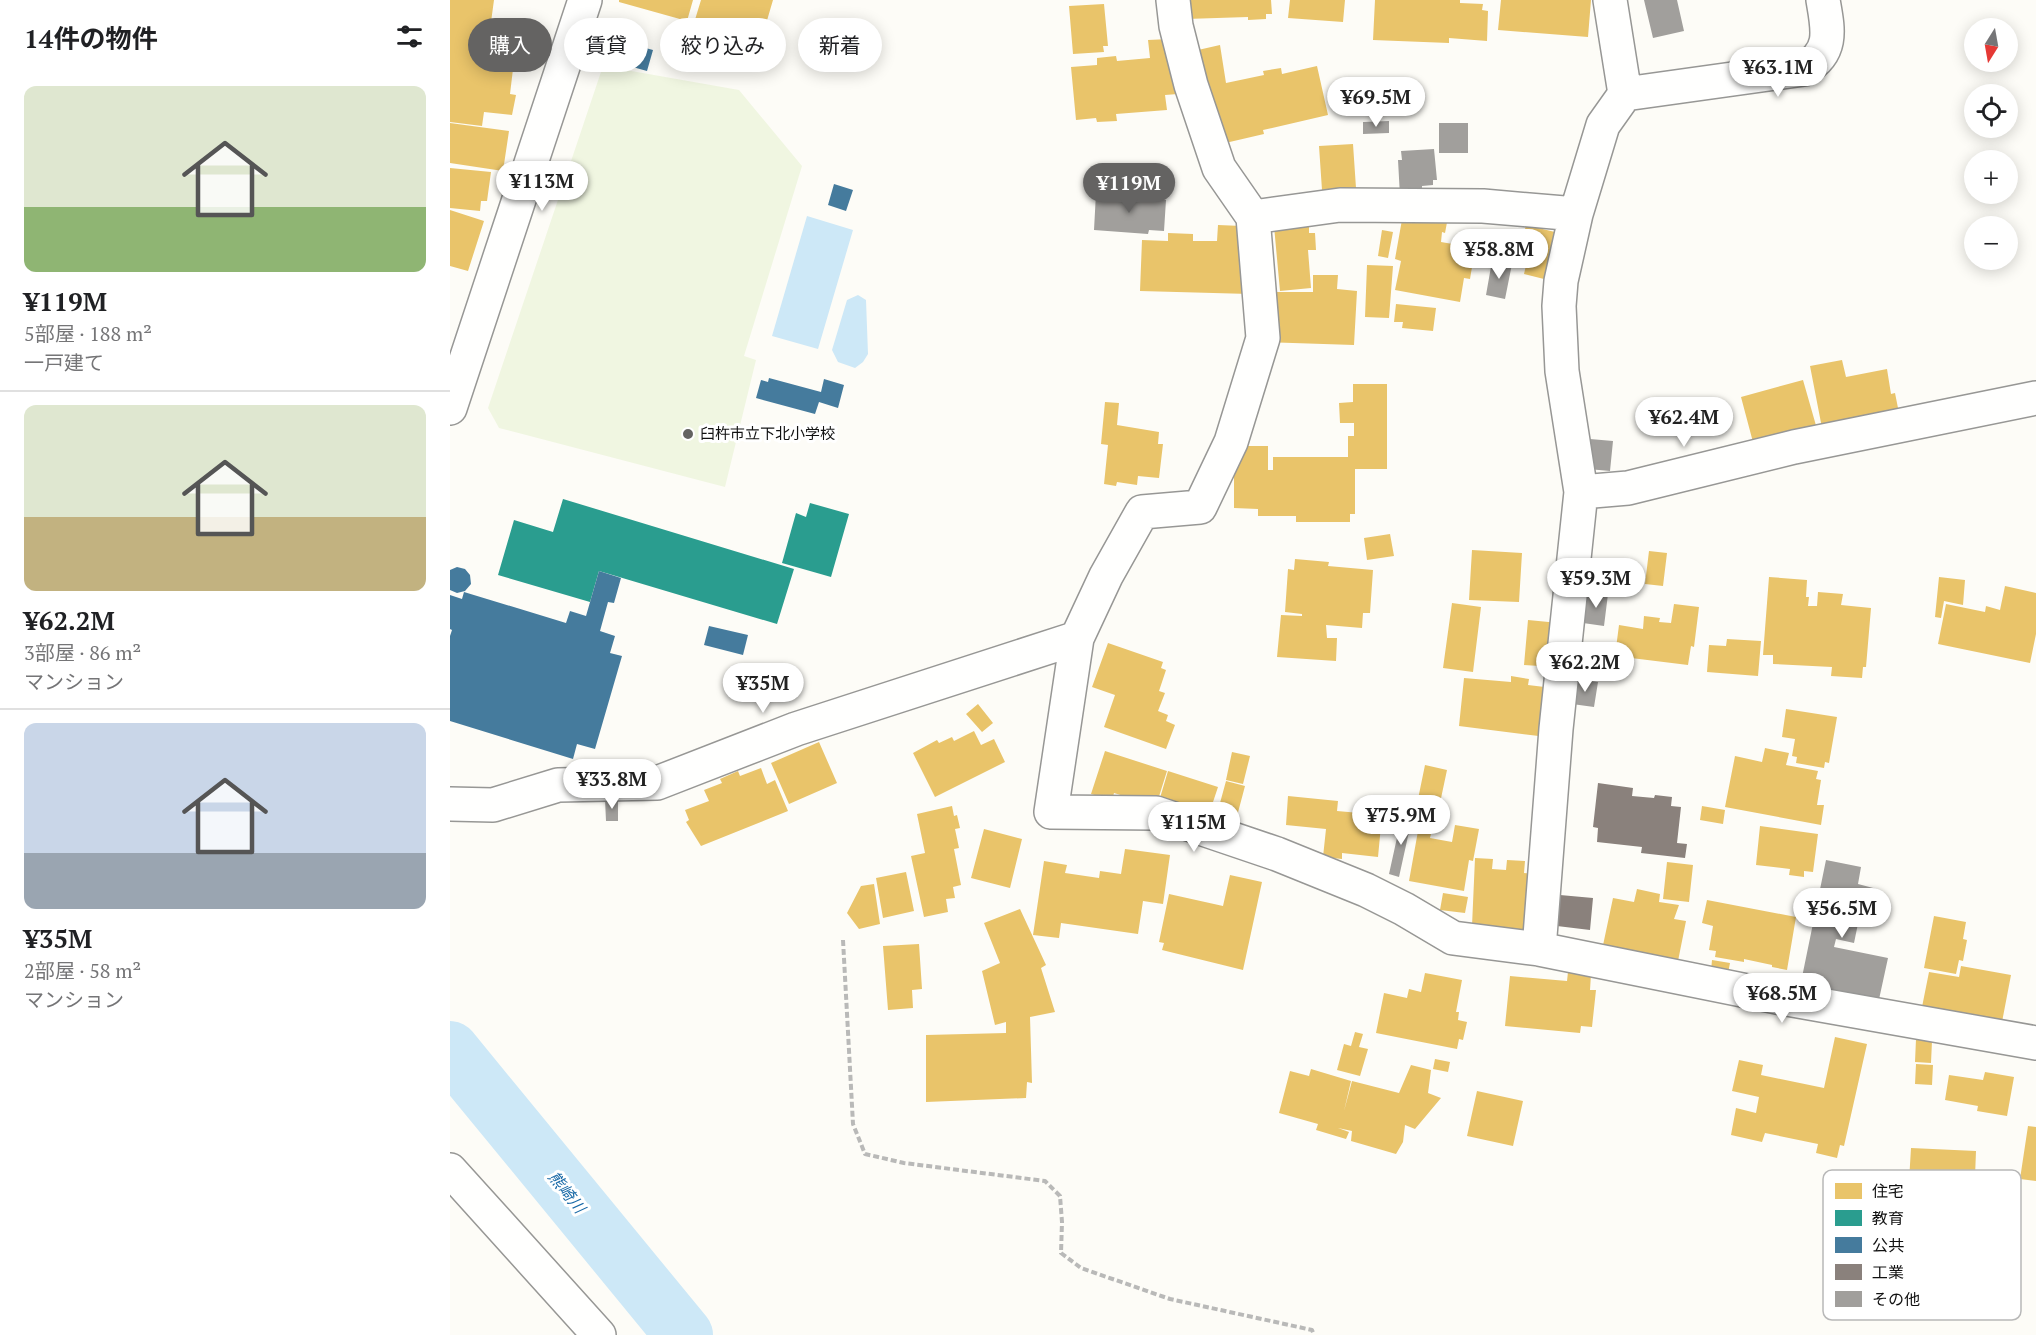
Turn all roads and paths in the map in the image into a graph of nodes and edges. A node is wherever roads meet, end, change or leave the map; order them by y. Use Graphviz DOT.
graph roads {
  1 [pos="585,0"];
  2 [pos="1173,0"];
  3 [pos="1610,0"];
  4 [pos="1823,0"];
  5 [pos="1625,94"];
  6 [pos="1576,214"];
  7 [pos="1253,217"];
  8 [pos="2036,398"];
  9 [pos="450,408"];
  10 [pos="1581,492"];
  11 [pos="1077,638"];
  12 [pos="450,804"];
  13 [pos="843,940"];
  14 [pos="1539,949"];
  15 [pos="2036,1043"];
  16 [pos="450,1170"];
  17 [pos="600,1335"];
  18 [pos="1314,1335"];
  1 -- 9 [label="street"];
  2 -- 7 [label="street"];
  3 -- 5 [label="street"];
  4 -- 5 [label="street"];
  5 -- 6 [label="street"];
  6 -- 7 [label="street"];
  6 -- 10 [label="street"];
  7 -- 11 [label="street"];
  8 -- 10 [label="street"];
  10 -- 14 [label="street"];
  11 -- 12 [label="street"];
  11 -- 14 [label="street"];
  13 -- 18 [label="path"];
  14 -- 15 [label="street"];
  16 -- 17 [label="street"];
}
